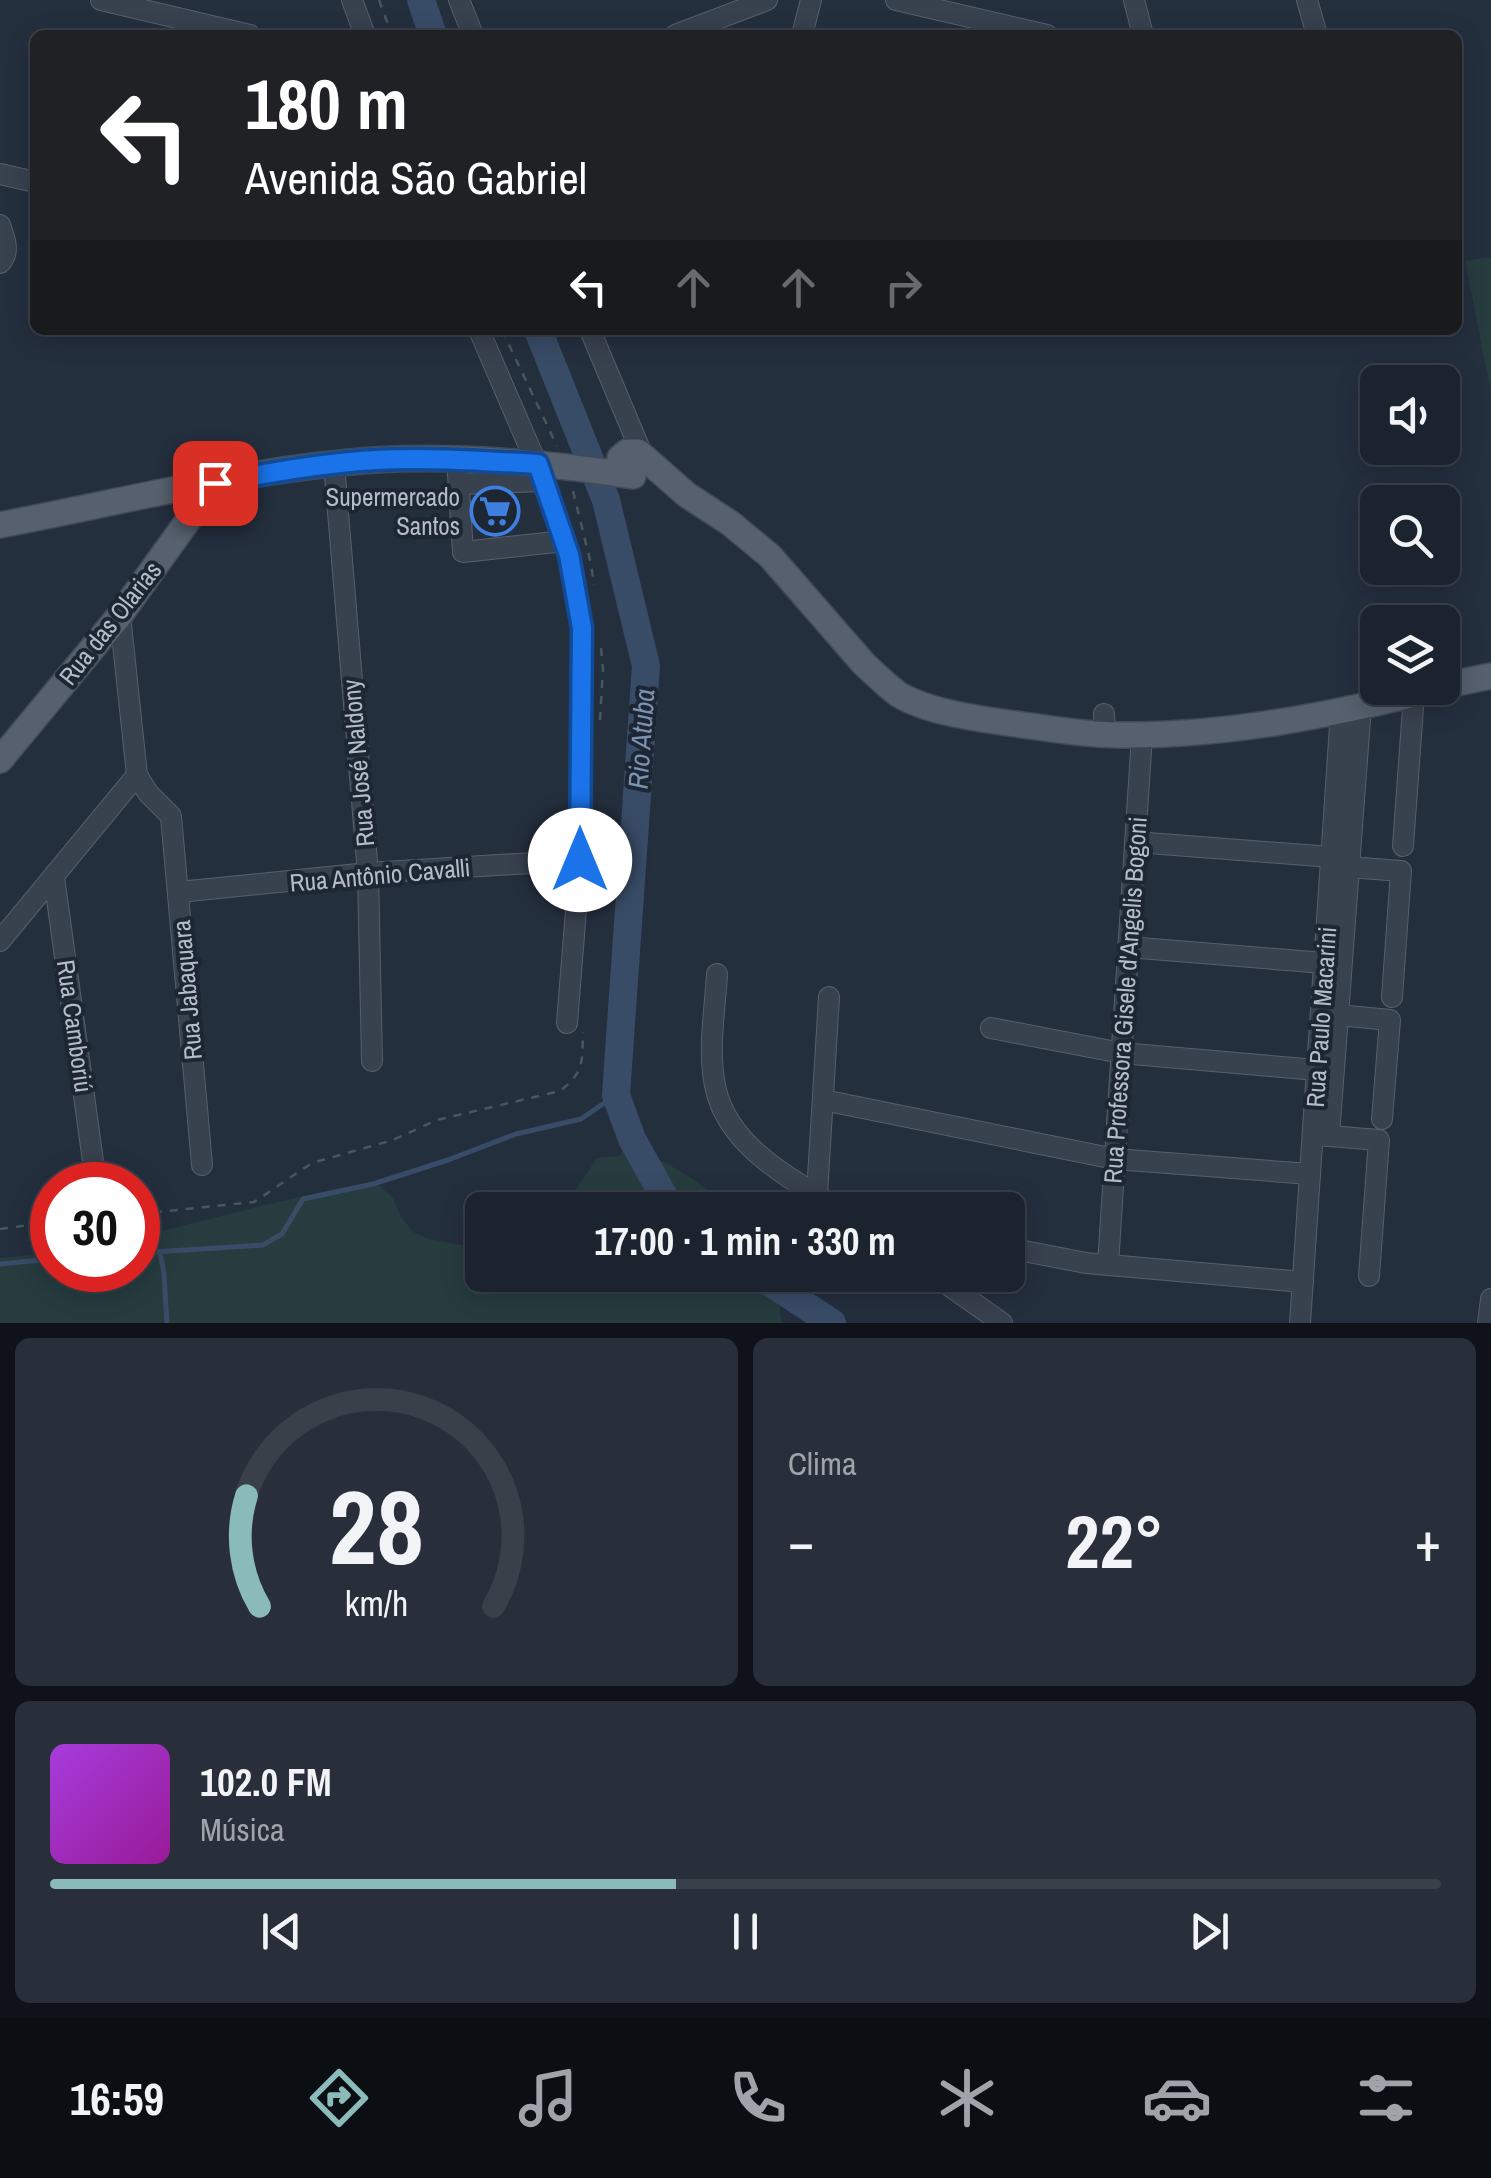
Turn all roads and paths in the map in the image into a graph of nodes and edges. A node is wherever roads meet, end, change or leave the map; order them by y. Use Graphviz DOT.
graph roads {
  1 [pos="100,0"];
  2 [pos="352,0"];
  3 [pos="379,0"];
  4 [pos="460,0"];
  5 [pos="767,0"];
  6 [pos="811,0"];
  7 [pos="896,0"];
  8 [pos="1134,0"];
  9 [pos="1307,0"];
  10 [pos="229,30"];
  11 [pos="363,30"];
  12 [pos="390,30"];
  13 [pos="471,30"];
  14 [pos="688,30"];
  15 [pos="803,30"];
  16 [pos="1025,30"];
  17 [pos="1143,30"];
  18 [pos="1316,30"];
  19 [pos="0,174"];
  20 [pos="30,181"];
  21 [pos="0,224"];
  22 [pos="0,263"];
  23 [pos="481,335"];
  24 [pos="592,335"];
  25 [pos="334,464"];
  26 [pos="627,464"];
  27 [pos="458,472"];
  28 [pos="541,473"];
  29 [pos="215,483"];
  30 [pos="0,525"];
  31 [pos="564,542"];
  32 [pos="120,615"];
  33 [pos="1491,676"];
  34 [pos="1460,683"];
  35 [pos="1367,705"];
  36 [pos="1429,705"];
  37 [pos="1351,709"];
  38 [pos="1142,735"];
  39 [pos="0,760"];
  40 [pos="138,775"];
  41 [pos="1135,842"];
  42 [pos="1403,846"];
  43 [pos="580,860"];
  44 [pos="1340,862"];
  45 [pos="368,873"];
  46 [pos="54,876"];
  47 [pos="179,892"];
  48 [pos="0,941"];
  49 [pos="1128,947"];
  50 [pos="1324,963"];
  51 [pos="717,974"];
  52 [pos="829,997"];
  53 [pos="1392,998"];
  54 [pos="1338,1015"];
  55 [pos="567,1022"];
  56 [pos="991,1028"];
  57 [pos="1121,1053"];
  58 [pos="372,1062"];
  59 [pos="1317,1070"];
  60 [pos="822,1100"];
  61 [pos="1382,1118"];
  62 [pos="1321,1135"];
  63 [pos="1114,1159"];
  64 [pos="94,1162"];
  65 [pos="202,1165"];
  66 [pos="1310,1174"];
  67 [pos="813,1192"];
  68 [pos="816,1192"];
  69 [pos="30,1225"];
  70 [pos="0,1229"];
  71 [pos="1025,1252"];
  72 [pos="1108,1265"];
  73 [pos="1368,1276"];
  74 [pos="1303,1282"];
  75 [pos="958,1292"];
  76 [pos="1491,1299"];
  77 [pos="1002,1323"];
  78 [pos="1300,1323"];
  79 [pos="1488,1323"];
  1 -- 10 [label="street"];
  2 -- 11 [label="street"];
  3 -- 12 [label="path"];
  4 -- 13 [label="street"];
  5 -- 14 [label="street"];
  6 -- 15 [label="street"];
  7 -- 16 [label="street"];
  8 -- 17 [label="street"];
  9 -- 18 [label="street"];
  19 -- 20 [label="street"];
  21 -- 22 [label="street"];
  23 -- 28 [label="street"];
  24 -- 26 [label="street"];
  25 -- 27 [label="main road"];
  25 -- 29 [label="main road"];
  25 -- 45 [label="street, Rua José Naldony"];
  26 -- 28 [label="main road"];
  26 -- 38 [label="main road"];
  27 -- 28 [label="main road"];
  27 -- 31 [label="street"];
  28 -- 31 [label="street"];
  29 -- 30 [label="main road"];
  29 -- 32 [label="main road, Rua das Olarias"];
  31 -- 43 [label="street"];
  32 -- 39 [label="main road, Rua das Olarias"];
  32 -- 40 [label="street"];
  33 -- 34 [label="main road"];
  35 -- 37 [label="main road"];
  36 -- 42 [label="street"];
  37 -- 38 [label="main road"];
  37 -- 44 [label="street, Rua Paulo Macarini"];
  38 -- 41 [label="street, Rua Professora Gisele d'Angelis Bogoni"];
  40 -- 46 [label="street"];
  40 -- 47 [label="street, Rua Jabaquara"];
  41 -- 44 [label="street"];
  41 -- 49 [label="street, Rua Professora Gisele d'Angelis Bogoni"];
  43 -- 45 [label="street, Rua Antônio Cavalli"];
  43 -- 55 [label="street"];
  44 -- 50 [label="street, Rua Paulo Macarini"];
  44 -- 53 [label="street"];
  44 -- 54 [label="street"];
  45 -- 47 [label="street, Rua Antônio Cavalli"];
  45 -- 58 [label="street, Rua José Naldony"];
  46 -- 48 [label="street"];
  46 -- 64 [label="street, Rua Camboriú"];
  47 -- 65 [label="street, Rua Jabaquara"];
  49 -- 50 [label="street"];
  49 -- 57 [label="street, Rua Professora Gisele d'Angelis Bogoni"];
  50 -- 59 [label="street, Rua Paulo Macarini"];
  51 -- 67 [label="street"];
  52 -- 60 [label="street"];
  54 -- 61 [label="street"];
  54 -- 62 [label="street"];
  56 -- 57 [label="street"];
  57 -- 59 [label="street"];
  57 -- 63 [label="street, Rua Professora Gisele d'Angelis Bogoni"];
  59 -- 62 [label="street, Rua Paulo Macarini"];
  60 -- 63 [label="street"];
  60 -- 68 [label="street"];
  62 -- 66 [label="street, Rua Paulo Macarini"];
  62 -- 73 [label="street"];
  63 -- 66 [label="street"];
  63 -- 72 [label="street, Rua Professora Gisele d'Angelis Bogoni"];
  66 -- 74 [label="street, Rua Paulo Macarini"];
  69 -- 70 [label="path"];
  71 -- 72 [label="street"];
  72 -- 74 [label="street"];
  74 -- 78 [label="street, Rua Paulo Macarini"];
  75 -- 77 [label="street"];
  76 -- 79 [label="street"];
}
